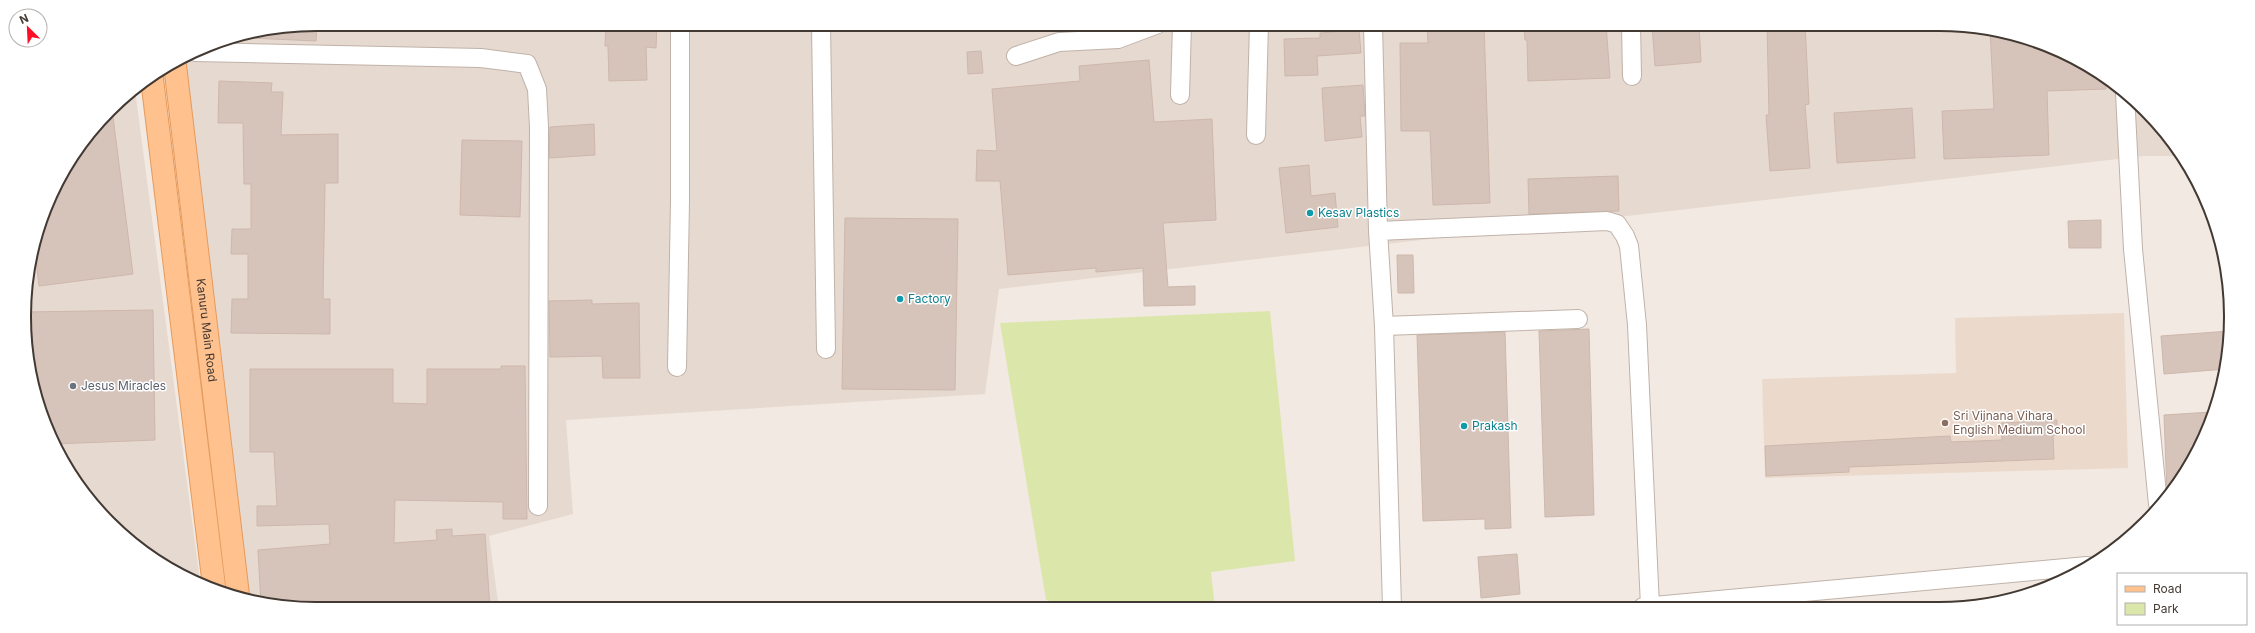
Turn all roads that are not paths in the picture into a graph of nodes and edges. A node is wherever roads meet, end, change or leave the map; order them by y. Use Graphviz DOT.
graph roads {
  1 [pos="680,31"];
  2 [pos="821,31"];
  3 [pos="1139,31"];
  4 [pos="1182,31"];
  5 [pos="1259,31"];
  6 [pos="1373,31"];
  7 [pos="1631,31"];
  8 [pos="209,52"];
  9 [pos="1016,56"];
  10 [pos="175,68"];
  11 [pos="1632,76"];
  12 [pos="152,83"];
  13 [pos="1180,95"];
  14 [pos="2125,101"];
  15 [pos="1256,135"];
  16 [pos="1378,232"];
  17 [pos="1578,319"];
  18 [pos="1384,326"];
  19 [pos="826,349"];
  20 [pos="677,367"];
  21 [pos="2158,499"];
  22 [pos="538,506"];
  23 [pos="228,513"];
  24 [pos="205,516"];
  25 [pos="2076,567"];
  26 [pos="214,583"];
  27 [pos="237,590"];
  28 [pos="1392,602"];
  29 [pos="1647,602"];
  30 [pos="1701,602"];
  1 -- 20 [label="street"];
  2 -- 19 [label="street"];
  3 -- 9 [label="street"];
  4 -- 13 [label="street"];
  5 -- 15 [label="street"];
  6 -- 16 [label="street"];
  7 -- 11 [label="street"];
  8 -- 22 [label="street"];
  10 -- 23 [label="main road, Kanuru Main Road"];
  12 -- 24 [label="main road, Kanuru Main Road"];
  14 -- 21 [label="street"];
  16 -- 18 [label="street"];
  16 -- 29 [label="street"];
  17 -- 18 [label="street"];
  18 -- 28 [label="street"];
  23 -- 24 [label="main road"];
  23 -- 27 [label="main road, Kanuru Main Road"];
  24 -- 26 [label="main road, Kanuru Main Road"];
  25 -- 30 [label="street"];
}
